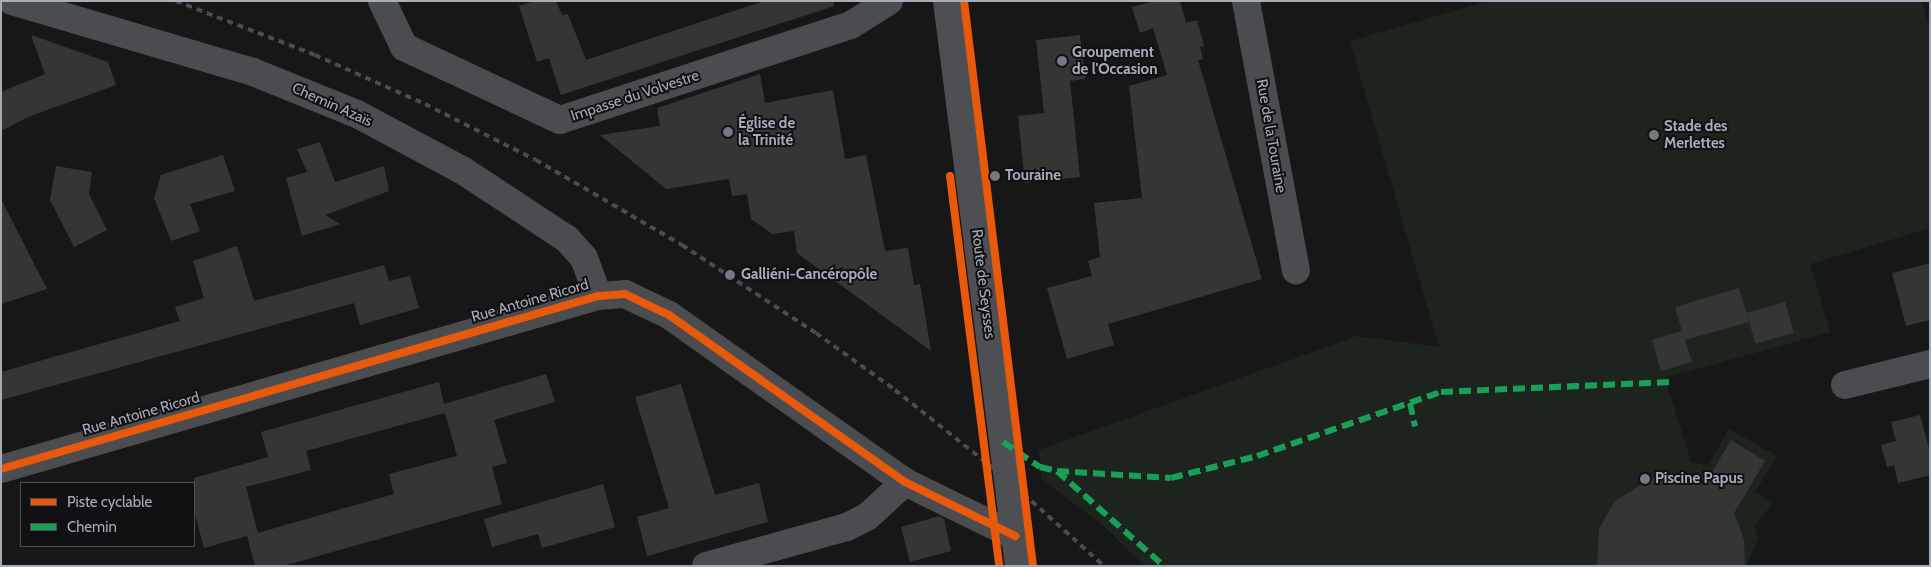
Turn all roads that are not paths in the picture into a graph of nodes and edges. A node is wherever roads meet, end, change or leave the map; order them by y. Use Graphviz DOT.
graph roads {
  1 [pos="12,1"];
  2 [pos="382,1"];
  3 [pos="890,1"];
  4 [pos="947,1"];
  5 [pos="1246,1"];
  6 [pos="1296,270"];
  7 [pos="598,296"];
  8 [pos="1930,364"];
  9 [pos="1845,385"];
  10 [pos="1,469"];
  11 [pos="905,482"];
  12 [pos="1015,536"];
  13 [pos="706,566"];
  14 [pos="1019,566"];
  1 -- 7 [label="street, Chemin Azaïs"];
  2 -- 3 [label="street, Impasse du Volvestre"];
  4 -- 12 [label="main road, Route de Seysses"];
  5 -- 6 [label="street, Rue de la Touraine"];
  7 -- 10 [label="street, Rue Antoine Ricord"];
  7 -- 11 [label="street, Rue Antoine Ricord"];
  8 -- 9 [label="street"];
  11 -- 12 [label="street, Rue Antoine Ricord"];
  11 -- 13 [label="street"];
  12 -- 14 [label="main road, Route de Seysses"];
}
